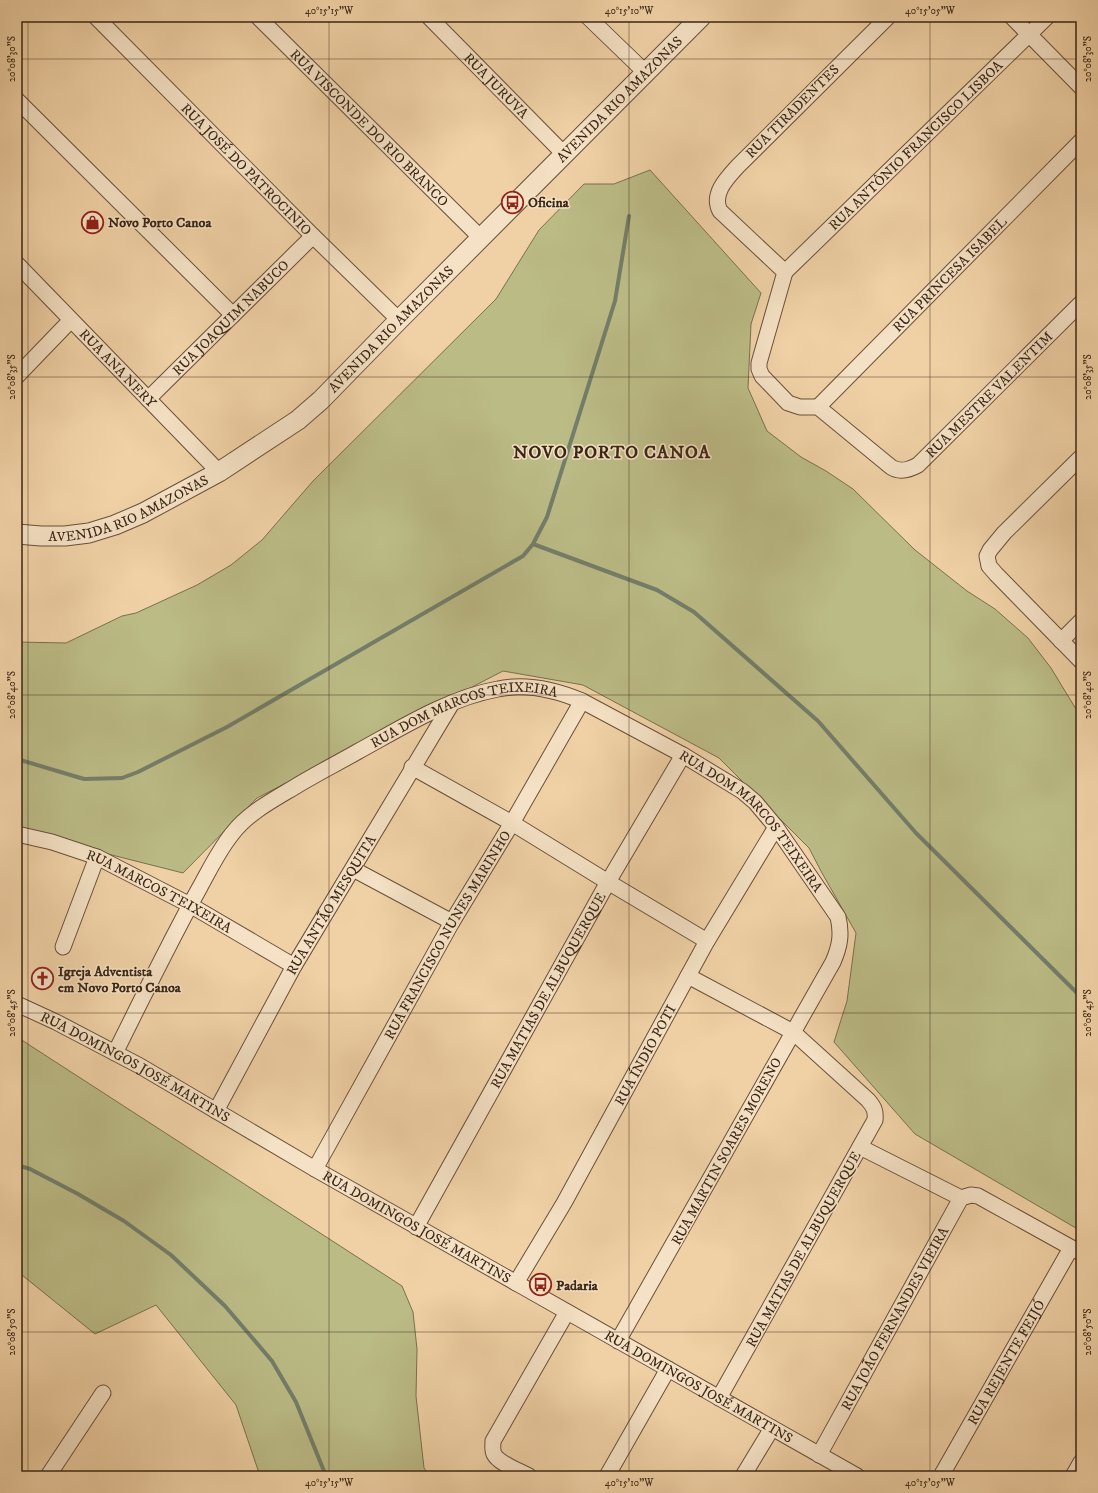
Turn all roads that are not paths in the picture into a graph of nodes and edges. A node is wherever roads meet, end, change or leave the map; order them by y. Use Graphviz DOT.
graph roads {
  1 [pos="96,17"];
  2 [pos="258,17"];
  3 [pos="429,17"];
  4 [pos="588,17"];
  5 [pos="702,17"];
  6 [pos="888,17"];
  7 [pos="1012,17"];
  8 [pos="1047,17"];
  9 [pos="1030,34"];
  10 [pos="646,73"];
  11 [pos="1081,87"];
  12 [pos="17,100"];
  13 [pos="1081,141"];
  14 [pos="564,154"];
  15 [pos="313,236"];
  16 [pos="481,238"];
  17 [pos="17,264"];
  18 [pos="784,272"];
  19 [pos="1081,303"];
  20 [pos="233,315"];
  21 [pos="71,320"];
  22 [pos="399,320"];
  23 [pos="17,376"];
  24 [pos="148,399"];
  25 [pos="818,407"];
  26 [pos="1081,457"];
  27 [pos="219,472"];
  28 [pos="17,534"];
  29 [pos="1081,620"];
  30 [pos="1061,641"];
  31 [pos="1081,661"];
  32 [pos="582,701"];
  33 [pos="452,702"];
  34 [pos="683,755"];
  35 [pos="412,768"];
  36 [pos="512,823"];
  37 [pos="776,827"];
  38 [pos="17,834"];
  39 [pos="97,857"];
  40 [pos="352,869"];
  41 [pos="608,882"];
  42 [pos="190,904"];
  43 [pos="452,922"];
  44 [pos="708,940"];
  45 [pos="63,947"];
  46 [pos="833,962"];
  47 [pos="294,966"];
  48 [pos="688,976"];
  49 [pos="17,1004"];
  50 [pos="793,1032"];
  51 [pos="115,1053"];
  52 [pos="216,1112"];
  53 [pos="860,1146"];
  54 [pos="315,1170"];
  55 [pos="961,1198"];
  56 [pos="416,1226"];
  57 [pos="1076,1251"];
  58 [pos="516,1283"];
  59 [pos="567,1312"];
  60 [pos="618,1341"];
  61 [pos="668,1369"];
  62 [pos="103,1393"];
  63 [pos="719,1398"];
  64 [pos="772,1428"];
  65 [pos="819,1455"];
  66 [pos="1081,1462"];
  67 [pos="48,1476"];
  68 [pos="529,1476"];
  69 [pos="608,1476"];
  70 [pos="744,1476"];
  71 [pos="857,1476"];
  72 [pos="941,1476"];
  73 [pos="1073,1476"];
  1 -- 15 [label="street, RUA JOSÉ DO PATROCINIO"];
  2 -- 16 [label="street, RUA VISCONDE DO RIO BRANCO"];
  3 -- 14 [label="street, RUA JURUVA"];
  4 -- 10 [label="street"];
  5 -- 10 [label="street, AVENIDA RIO AMAZONAS"];
  6 -- 18 [label="street, RUA TIRADENTES"];
  7 -- 9 [label="street"];
  8 -- 9 [label="street, RUA ANTÔNIO FRANCISCO LISBOA"];
  9 -- 11 [label="street"];
  9 -- 18 [label="street, RUA ANTÔNIO FRANCISCO LISBOA"];
  10 -- 14 [label="street, AVENIDA RIO AMAZONAS"];
  12 -- 20 [label="street"];
  13 -- 25 [label="street, RUA PRINCESA ISABEL"];
  14 -- 16 [label="street, AVENIDA RIO AMAZONAS"];
  15 -- 20 [label="street, RUA JOAQUIM NABUCO"];
  15 -- 22 [label="street, RUA JOSÉ DO PATROCINIO"];
  16 -- 22 [label="street, AVENIDA RIO AMAZONAS"];
  17 -- 21 [label="street, RUA ANA NERY"];
  18 -- 25 [label="street"];
  19 -- 25 [label="street, RUA MESTRE VALENTIM"];
  20 -- 24 [label="street, RUA JOAQUIM NABUCO"];
  21 -- 23 [label="street"];
  21 -- 24 [label="street, RUA ANA NERY"];
  22 -- 27 [label="street, AVENIDA RIO AMAZONAS"];
  24 -- 27 [label="street, RUA ANA NERY"];
  26 -- 30 [label="street"];
  27 -- 28 [label="street, AVENIDA RIO AMAZONAS"];
  29 -- 30 [label="street"];
  30 -- 31 [label="street"];
  32 -- 33 [label="street, RUA DOM MARCOS TEIXEIRA"];
  32 -- 34 [label="street, RUA DOM MARCOS TEIXEIRA"];
  32 -- 36 [label="street, RUA FRANCISCO NUNES MARINHO"];
  33 -- 35 [label="street, RUA ANTÃO MESQUITA"];
  33 -- 42 [label="street, RUA DOM MARCOS TEIXEIRA"];
  34 -- 37 [label="street, RUA DOM MARCOS TEIXEIRA"];
  34 -- 41 [label="street, RUA MATIAS DE ALBUQUERQUE"];
  35 -- 36 [label="street"];
  35 -- 40 [label="street, RUA ANTÃO MESQUITA"];
  36 -- 41 [label="street"];
  36 -- 43 [label="street, RUA FRANCISCO NUNES MARINHO"];
  37 -- 44 [label="street, RUA ÍNDIO POTI"];
  37 -- 46 [label="street, RUA DOM MARCOS TEIXEIRA"];
  38 -- 39 [label="street, RUA MARCOS TEIXEIRA"];
  39 -- 42 [label="street, RUA MARCOS TEIXEIRA"];
  39 -- 45 [label="street"];
  40 -- 43 [label="street"];
  40 -- 47 [label="street, RUA ANTÃO MESQUITA"];
  41 -- 44 [label="street"];
  41 -- 56 [label="street, RUA MATIAS DE ALBUQUERQUE"];
  42 -- 47 [label="street, RUA MARCOS TEIXEIRA"];
  42 -- 51 [label="street, RUA DOM MARCOS TEIXEIRA"];
  43 -- 54 [label="street, RUA FRANCISCO NUNES MARINHO"];
  44 -- 48 [label="street, RUA ÍNDIO POTI"];
  46 -- 50 [label="street, RUA MARTIN SOARES MORENO"];
  47 -- 52 [label="street, RUA ANTÃO MESQUITA"];
  48 -- 50 [label="street"];
  48 -- 58 [label="street, RUA ÍNDIO POTI"];
  49 -- 51 [label="street, RUA DOMINGOS JOSÉ MARTINS"];
  50 -- 53 [label="street, RUA MATIAS DE ALBUQUERQUE"];
  50 -- 60 [label="street, RUA MARTIN SOARES MORENO"];
  51 -- 52 [label="street, RUA DOMINGOS JOSÉ MARTINS"];
  52 -- 54 [label="street, RUA DOMINGOS JOSÉ MARTINS"];
  53 -- 55 [label="street"];
  53 -- 63 [label="street, RUA MATIAS DE ALBUQUERQUE"];
  54 -- 56 [label="street, RUA DOMINGOS JOSÉ MARTINS"];
  55 -- 57 [label="street"];
  55 -- 65 [label="street, RUA JOÃO FERNANDES VIEIRA"];
  56 -- 58 [label="street, RUA DOMINGOS JOSÉ MARTINS"];
  57 -- 72 [label="street, RUA REJENTE FEIJÓ"];
  58 -- 59 [label="street, RUA DOMINGOS JOSÉ MARTINS"];
  59 -- 60 [label="street, RUA DOMINGOS JOSÉ MARTINS"];
  59 -- 68 [label="street"];
  60 -- 61 [label="street, RUA DOMINGOS JOSÉ MARTINS"];
  61 -- 63 [label="street, RUA DOMINGOS JOSÉ MARTINS"];
  61 -- 69 [label="street"];
  62 -- 67 [label="street"];
  63 -- 64 [label="street, RUA DOMINGOS JOSÉ MARTINS"];
  64 -- 65 [label="street, RUA DOMINGOS JOSÉ MARTINS"];
  64 -- 70 [label="street"];
  65 -- 71 [label="street, RUA DOMINGOS JOSÉ MARTINS"];
  66 -- 73 [label="street"];
}
